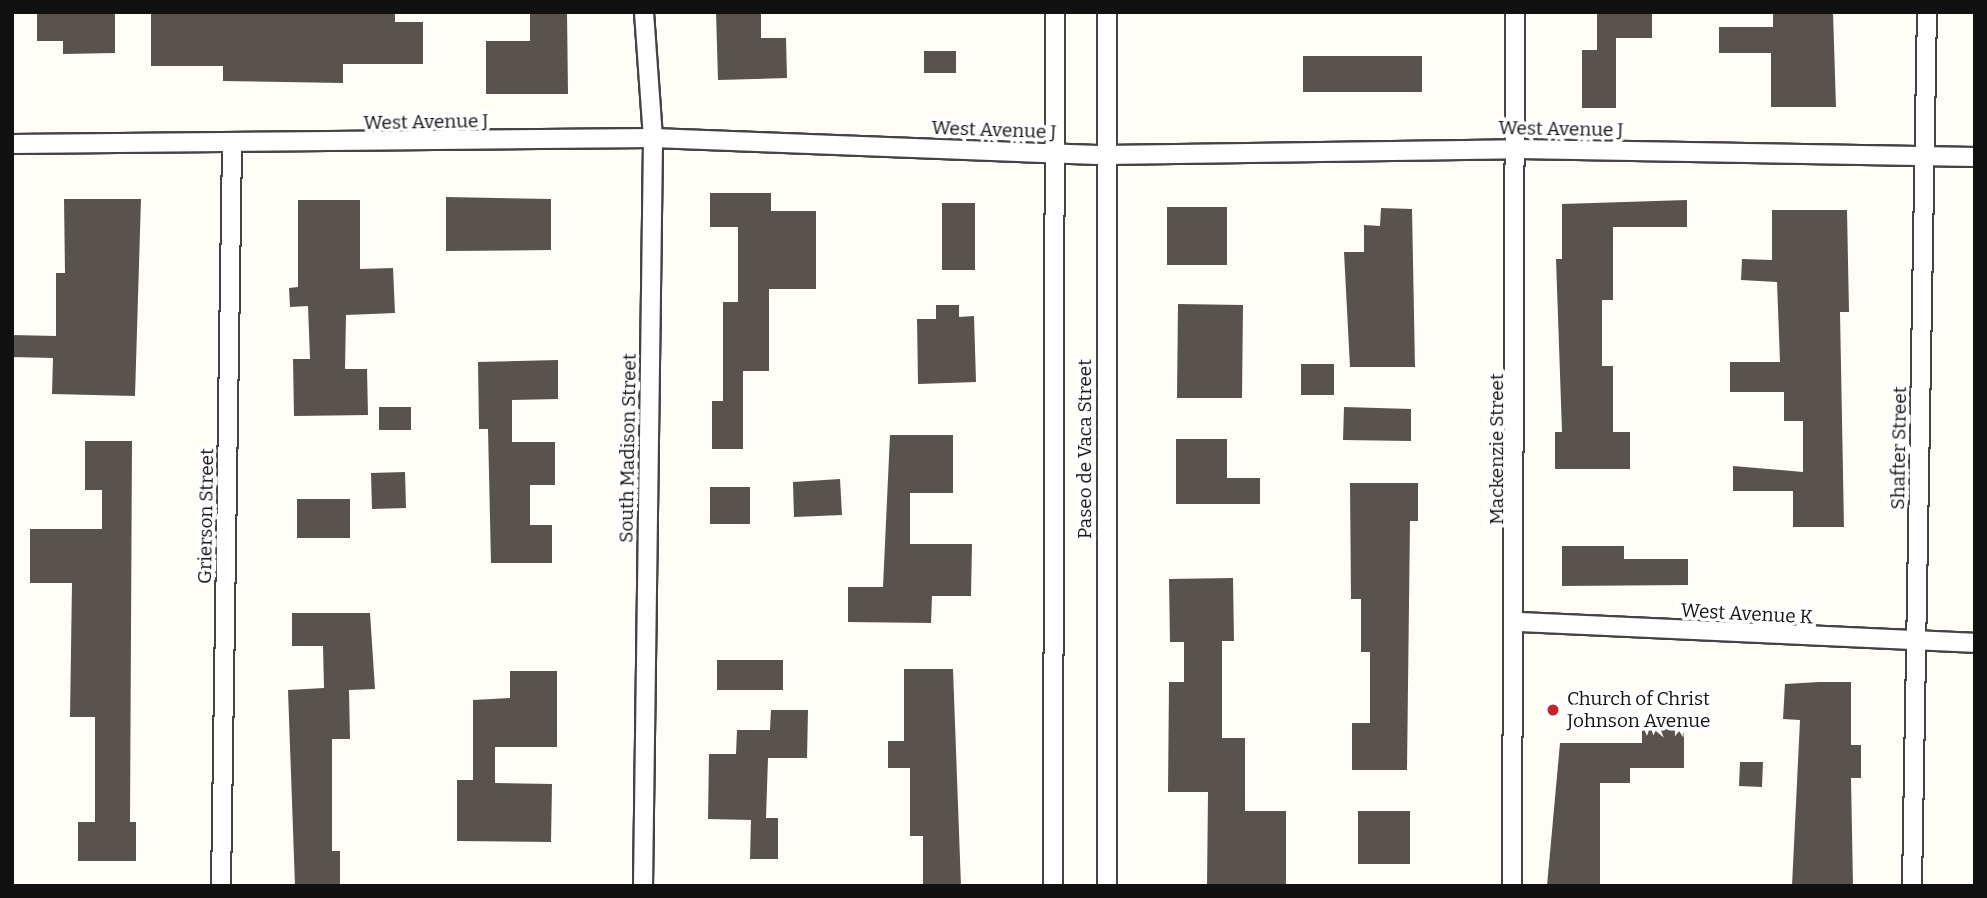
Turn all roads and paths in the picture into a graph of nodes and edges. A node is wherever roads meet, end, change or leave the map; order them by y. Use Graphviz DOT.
graph roads {
  1 [pos="645,12"];
  2 [pos="1055,12"];
  3 [pos="1107,12"];
  4 [pos="1515,12"];
  5 [pos="1927,12"];
  6 [pos="653,138"];
  7 [pos="12,144"];
  8 [pos="232,147"];
  9 [pos="1518,149"];
  10 [pos="1055,153"];
  11 [pos="1105,155"];
  12 [pos="1927,156"];
  13 [pos="1975,157"];
  14 [pos="1518,622"];
  15 [pos="1975,643"];
  16 [pos="1915,644"];
  17 [pos="221,886"];
  18 [pos="643,886"];
  19 [pos="1053,886"];
  20 [pos="1107,886"];
  21 [pos="1512,886"];
  22 [pos="1912,886"];
  1 -- 6 [label="street, South Madison Street"];
  2 -- 10 [label="street, Paseo de Vaca Street"];
  3 -- 11 [label="street, Paseo de Vaca Street"];
  4 -- 9 [label="street, Mackenzie Street"];
  5 -- 12 [label="street, Shafter Street"];
  6 -- 8 [label="street, West Avenue J"];
  6 -- 10 [label="street, West Avenue J"];
  6 -- 18 [label="street, South Madison Street"];
  7 -- 8 [label="street, West Avenue J"];
  8 -- 17 [label="street, Grierson Street"];
  9 -- 11 [label="street, West Avenue J"];
  9 -- 12 [label="street, West Avenue J"];
  9 -- 14 [label="street, Mackenzie Street"];
  10 -- 11 [label="street, West Avenue J"];
  10 -- 19 [label="street, Paseo de Vaca Street"];
  11 -- 20 [label="street, Paseo de Vaca Street"];
  12 -- 13 [label="street, West Avenue J"];
  12 -- 16 [label="street, Shafter Street"];
  14 -- 16 [label="street, West Avenue K"];
  14 -- 21 [label="street, Mackenzie Street"];
  15 -- 16 [label="street, West Avenue K"];
  16 -- 22 [label="street, Shafter Street"];
}
